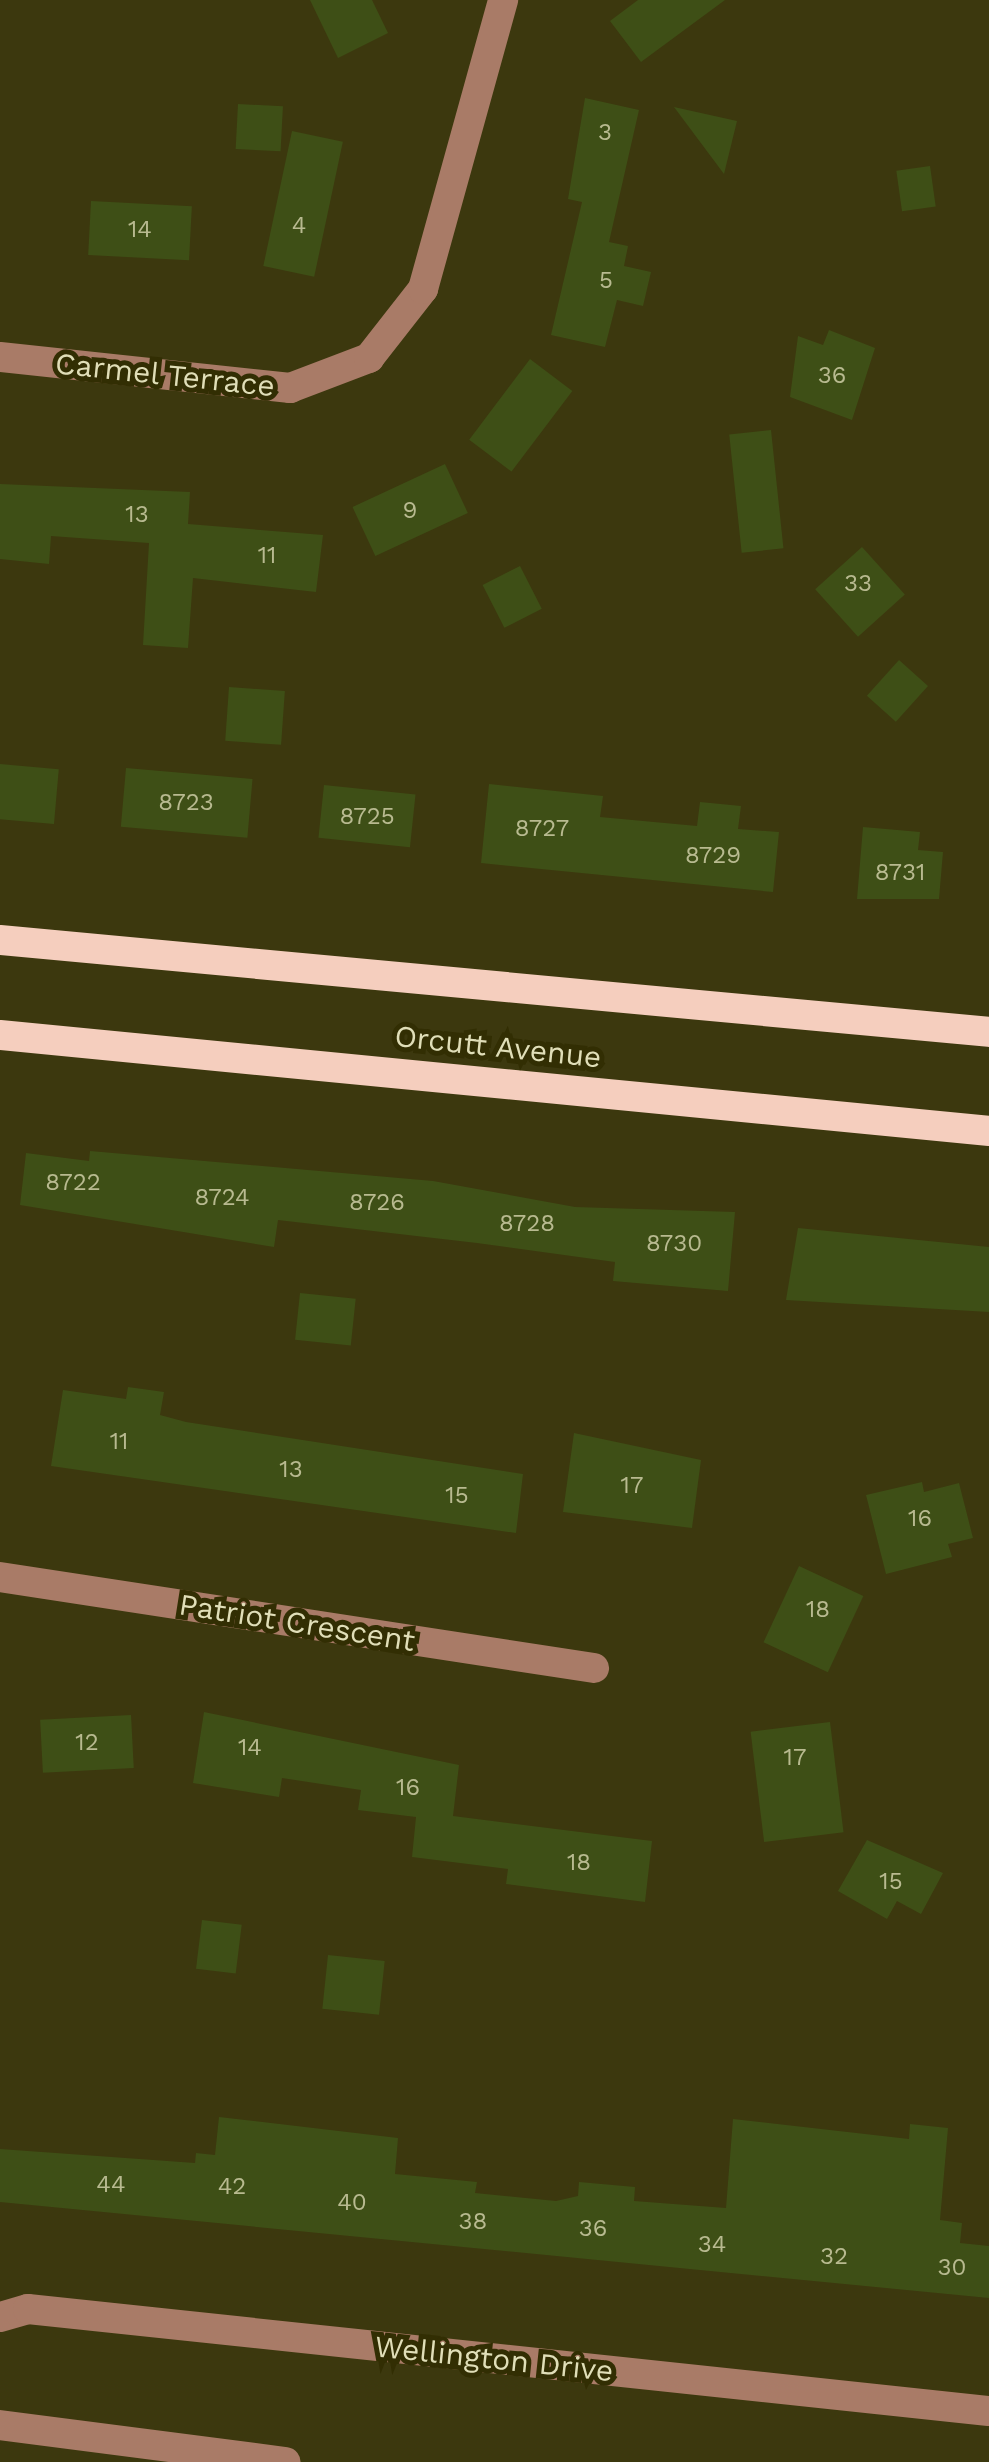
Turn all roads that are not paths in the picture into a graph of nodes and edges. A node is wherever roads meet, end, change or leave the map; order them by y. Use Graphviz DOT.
graph roads {
  1 [pos="503,0"];
  2 [pos="0,357"];
  3 [pos="0,940"];
  4 [pos="989,1033"];
  5 [pos="0,1035"];
  6 [pos="989,1131"];
  7 [pos="0,1576"];
  8 [pos="594,1669"];
  9 [pos="0,2318"];
  10 [pos="989,2411"];
  11 [pos="0,2425"];
  12 [pos="286,2462"];
  1 -- 2 [label="street, Carmel Terrace"];
  3 -- 4 [label="main road, Orcutt Avenue"];
  5 -- 6 [label="main road, Orcutt Avenue"];
  7 -- 8 [label="street, Patriot Crescent"];
  9 -- 10 [label="street, Wellington Drive"];
  11 -- 12 [label="street"];
}
